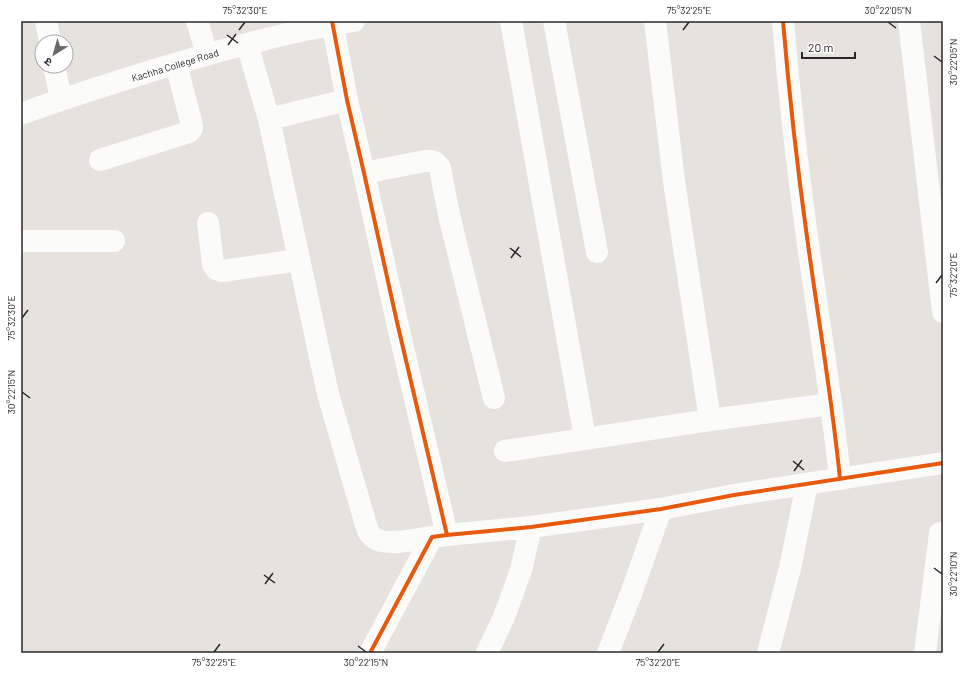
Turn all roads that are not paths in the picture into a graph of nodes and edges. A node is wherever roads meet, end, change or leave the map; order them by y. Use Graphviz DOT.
graph roads {
  1 [pos="46,21"];
  2 [pos="197,21"];
  3 [pos="510,21"];
  4 [pos="554,21"];
  5 [pos="655,21"];
  6 [pos="783,21"];
  7 [pos="909,21"];
  8 [pos="340,22"];
  9 [pos="48,34"];
  10 [pos="247,44"];
  11 [pos="207,54"];
  12 [pos="176,64"];
  13 [pos="56,74"];
  14 [pos="61,99"];
  15 [pos="347,100"];
  16 [pos="21,114"];
  17 [pos="268,119"];
  18 [pos="100,160"];
  19 [pos="364,172"];
  20 [pos="208,224"];
  21 [pos="21,241"];
  22 [pos="114,241"];
  23 [pos="597,252"];
  24 [pos="299,260"];
  25 [pos="943,312"];
  26 [pos="494,398"];
  27 [pos="831,404"];
  28 [pos="710,420"];
  29 [pos="585,438"];
  30 [pos="505,451"];
  31 [pos="943,463"];
  32 [pos="840,479"];
  33 [pos="807,484"];
  34 [pos="661,509"];
  35 [pos="531,526"];
  36 [pos="940,533"];
  37 [pos="440,536"];
  38 [pos="370,653"];
  39 [pos="487,653"];
  40 [pos="608,653"];
  41 [pos="768,653"];
  42 [pos="925,653"];
  1 -- 9 [label="street"];
  2 -- 11 [label="street"];
  3 -- 29 [label="street"];
  4 -- 23 [label="street"];
  5 -- 28 [label="street"];
  6 -- 27 [label="street"];
  7 -- 25 [label="street"];
  8 -- 10 [label="street, Kachha College Road"];
  8 -- 15 [label="street"];
  10 -- 11 [label="street, Kachha College Road"];
  10 -- 17 [label="street"];
  11 -- 12 [label="street, Kachha College Road"];
  12 -- 14 [label="street, Kachha College Road"];
  12 -- 18 [label="street"];
  13 -- 14 [label="street"];
  14 -- 16 [label="street, Kachha College Road"];
  15 -- 17 [label="street"];
  15 -- 19 [label="street"];
  17 -- 24 [label="street"];
  19 -- 26 [label="street"];
  19 -- 37 [label="street"];
  20 -- 24 [label="street"];
  21 -- 22 [label="street"];
  24 -- 37 [label="street"];
  27 -- 28 [label="street"];
  27 -- 32 [label="street"];
  28 -- 29 [label="street"];
  29 -- 30 [label="street"];
  31 -- 32 [label="street"];
  32 -- 33 [label="street"];
  33 -- 34 [label="street"];
  33 -- 41 [label="street"];
  34 -- 35 [label="street"];
  34 -- 40 [label="street"];
  35 -- 37 [label="street"];
  35 -- 39 [label="street"];
  36 -- 42 [label="street"];
  37 -- 38 [label="street"];
}
